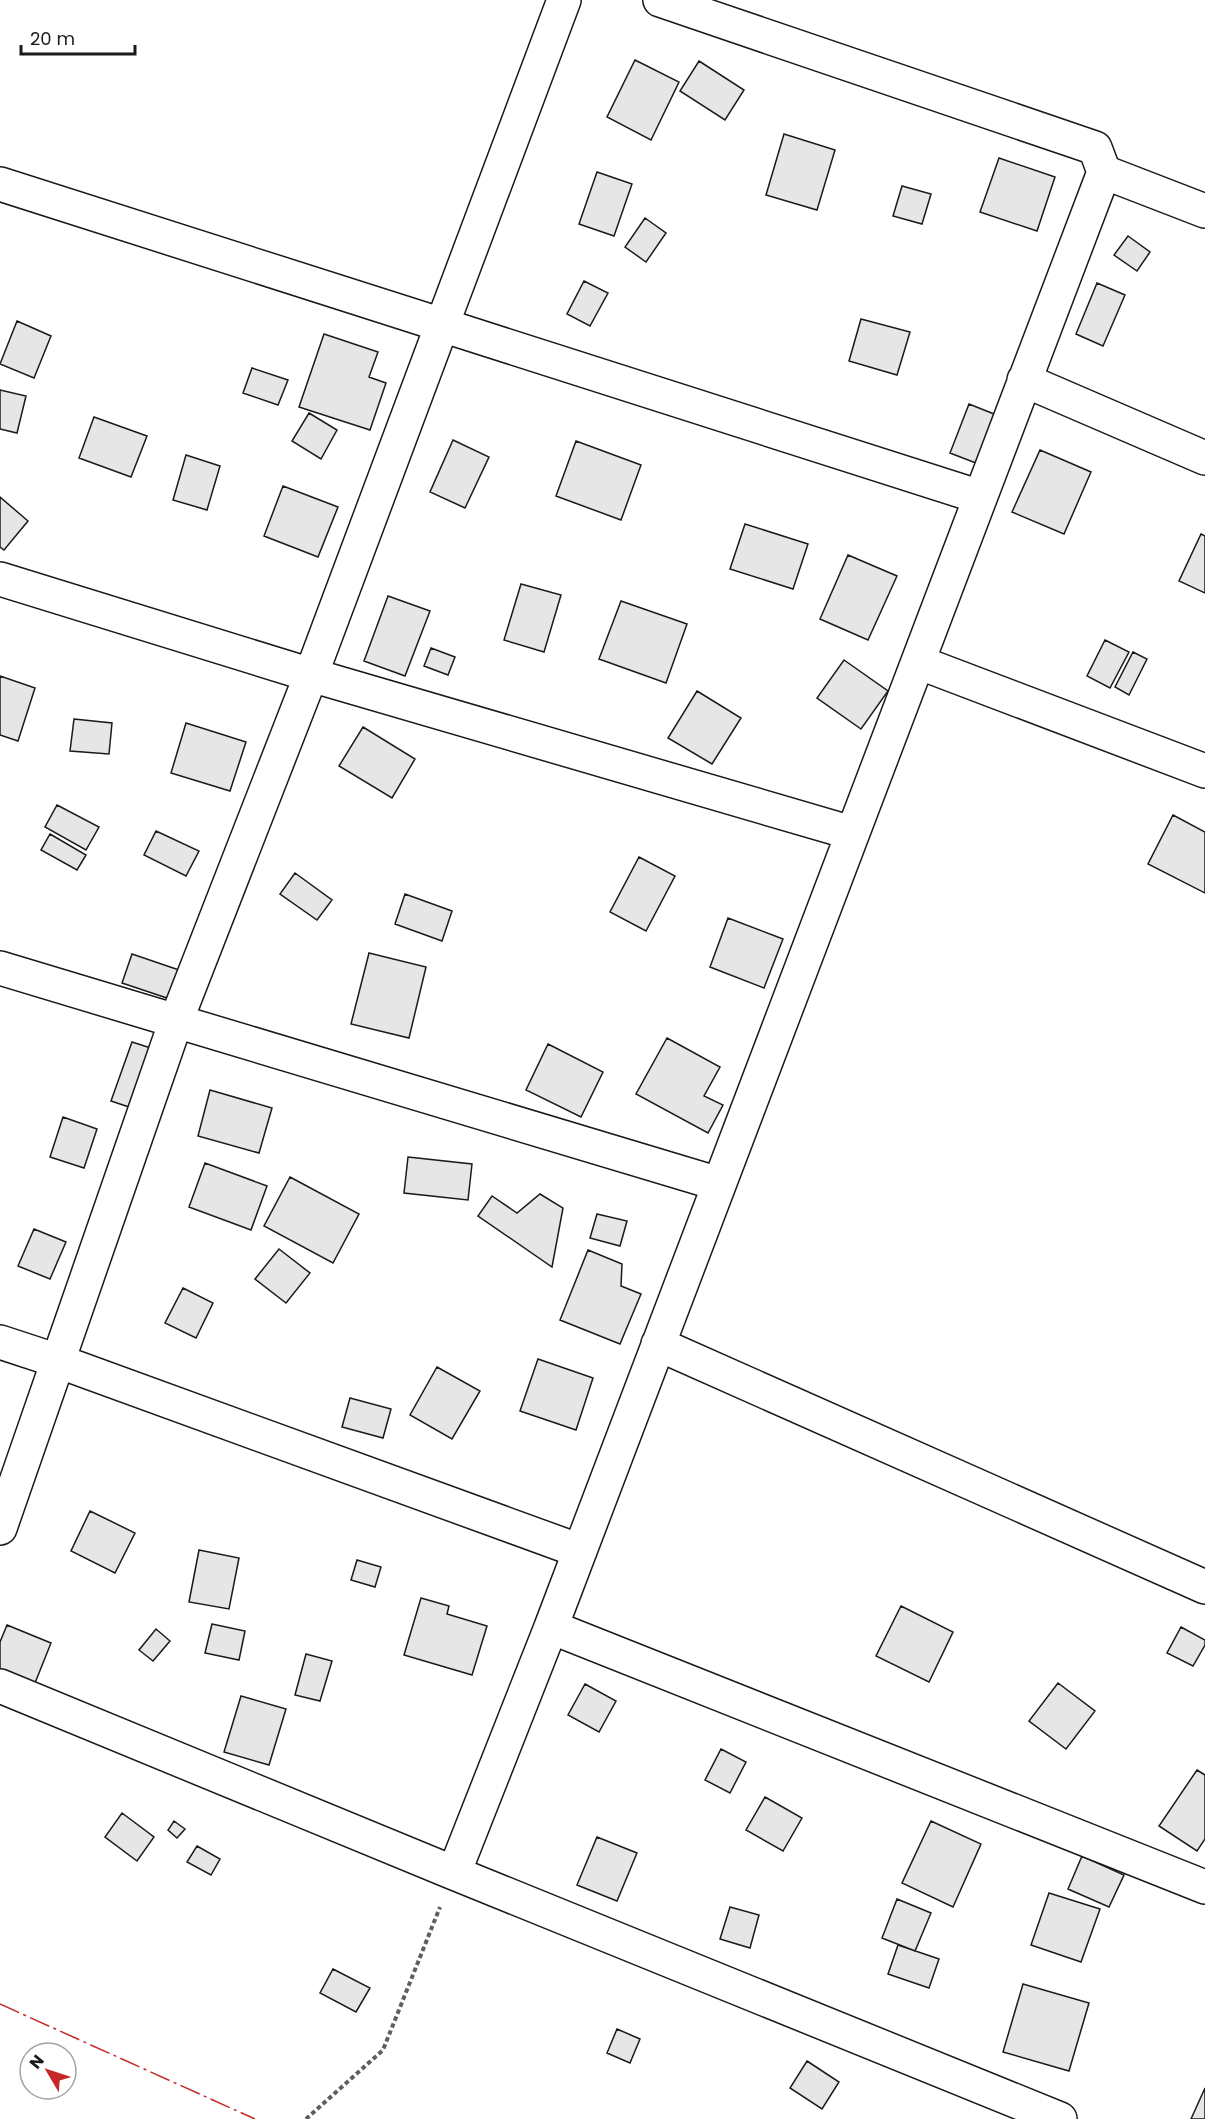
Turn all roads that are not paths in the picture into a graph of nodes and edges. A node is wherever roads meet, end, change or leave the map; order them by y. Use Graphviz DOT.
graph roads {
  1 [pos="564,0"];
  2 [pos="660,0"];
  3 [pos="1104,172"];
  4 [pos="0,184"];
  5 [pos="1205,211"];
  6 [pos="442,325"];
  7 [pos="1024,380"];
  8 [pos="1205,458"];
  9 [pos="980,497"];
  10 [pos="0,579"];
  11 [pos="918,662"];
  12 [pos="310,675"];
  13 [pos="1205,771"];
  14 [pos="852,833"];
  15 [pos="0,968"];
  16 [pos="176,1021"];
  17 [pos="719,1184"];
  18 [pos="0,1342"];
  19 [pos="658,1344"];
  20 [pos="58,1361"];
  21 [pos="0,1528"];
  22 [pos="580,1551"];
  23 [pos="1205,1587"];
  24 [pos="551,1627"];
  25 [pos="0,1686"];
  26 [pos="454,1873"];
  27 [pos="1205,1887"];
  28 [pos="1060,2119"];
  1 -- 6 [label="street"];
  2 -- 3 [label="street"];
  3 -- 5 [label="street"];
  3 -- 7 [label="street"];
  4 -- 6 [label="street"];
  6 -- 9 [label="street"];
  6 -- 12 [label="street"];
  7 -- 8 [label="street"];
  7 -- 9 [label="street"];
  9 -- 11 [label="street"];
  10 -- 12 [label="street"];
  11 -- 13 [label="street"];
  11 -- 14 [label="street"];
  12 -- 14 [label="street"];
  12 -- 16 [label="street"];
  14 -- 17 [label="street"];
  15 -- 16 [label="street"];
  16 -- 17 [label="street"];
  16 -- 20 [label="street"];
  17 -- 19 [label="street"];
  18 -- 20 [label="street"];
  19 -- 22 [label="street"];
  19 -- 23 [label="street"];
  20 -- 21 [label="street"];
  20 -- 22 [label="street"];
  22 -- 24 [label="street"];
  24 -- 26 [label="street"];
  24 -- 27 [label="street"];
  25 -- 26 [label="street"];
  26 -- 28 [label="street"];
}
